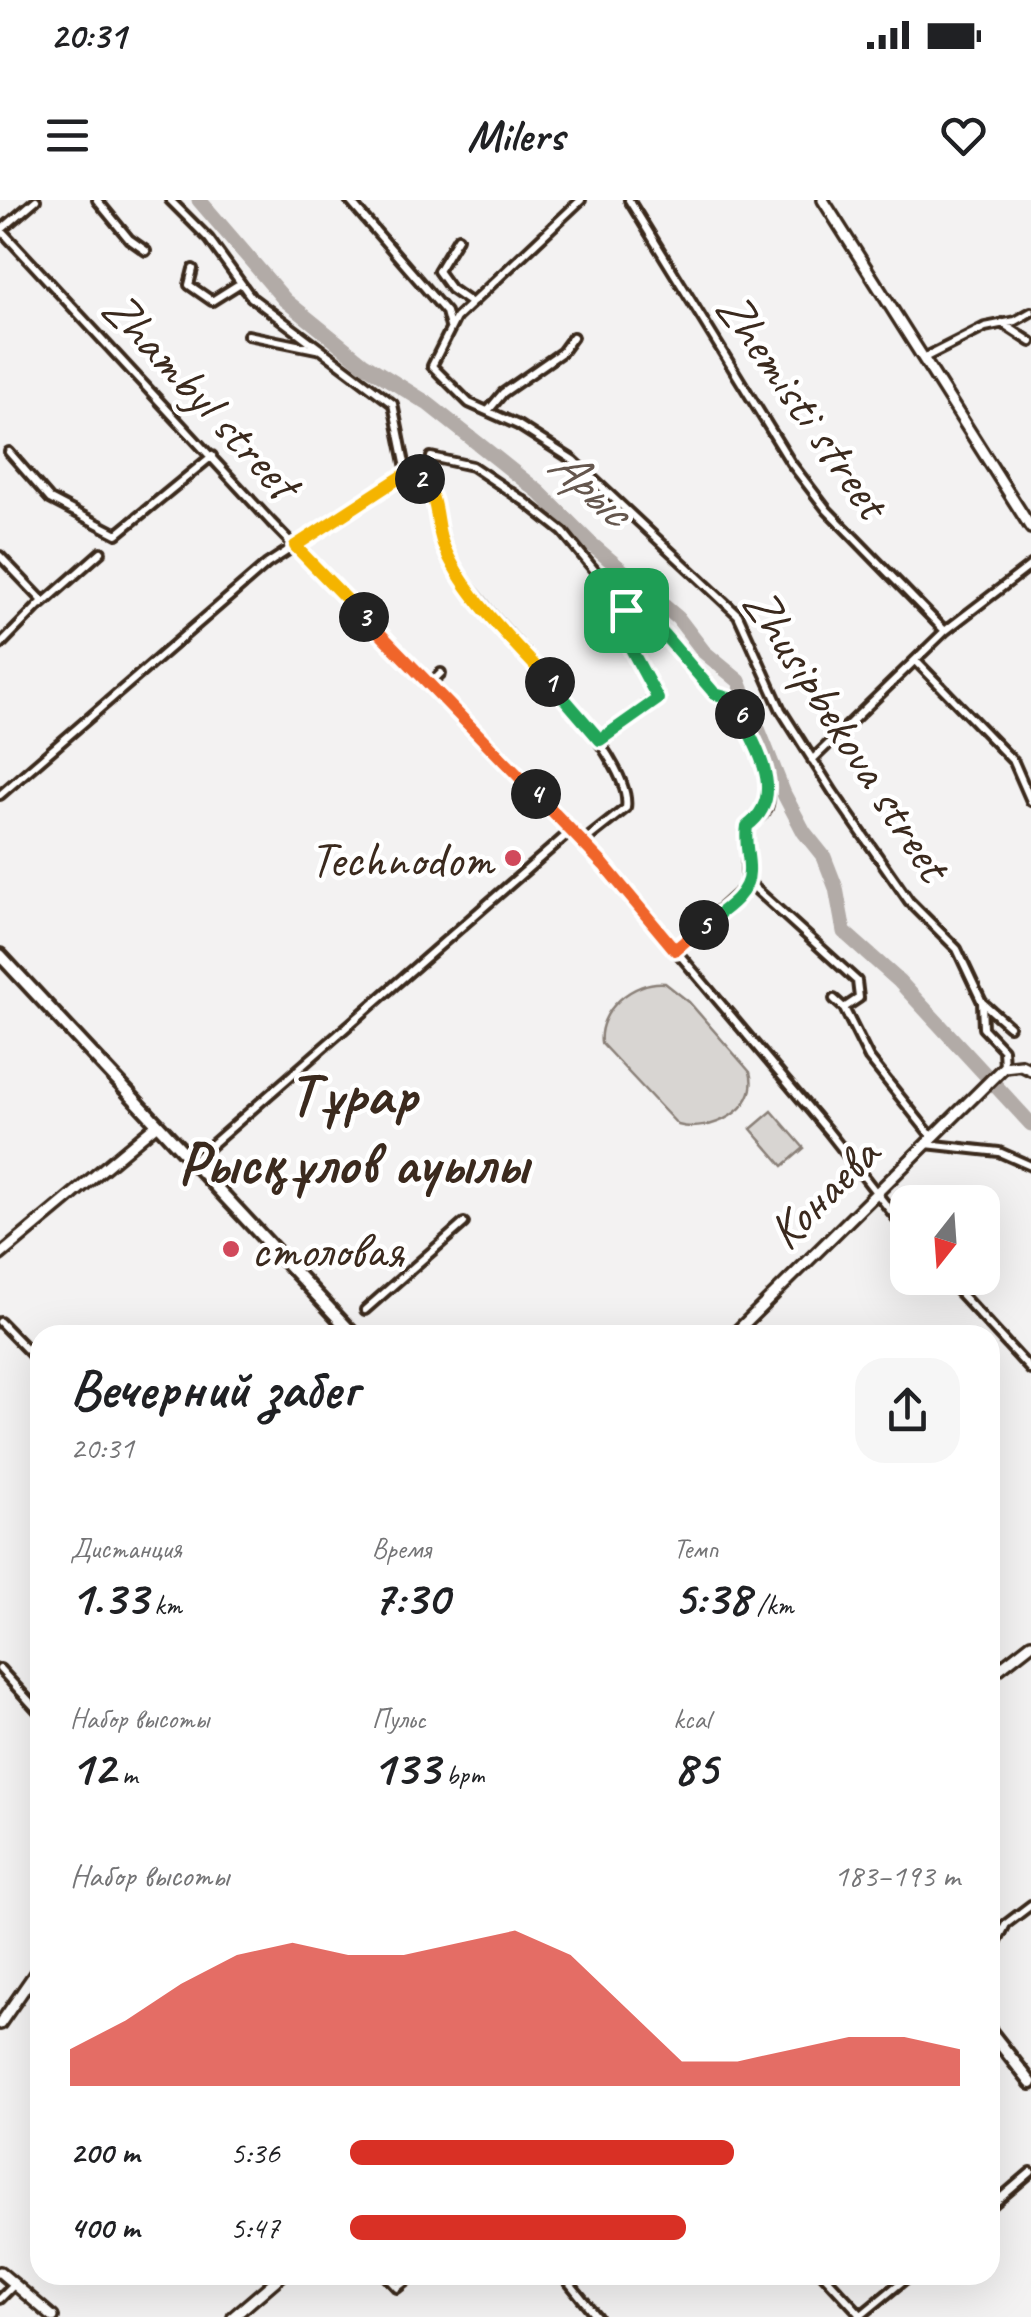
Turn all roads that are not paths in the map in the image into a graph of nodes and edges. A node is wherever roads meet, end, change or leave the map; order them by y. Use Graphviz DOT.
graph roads {
  1 [pos="36,200"];
  2 [pos="97,200"];
  3 [pos="170,200"];
  4 [pos="348,200"];
  5 [pos="581,200"];
  6 [pos="629,200"];
  7 [pos="824,200"];
  8 [pos="0,230"];
  9 [pos="458,238"];
  10 [pos="146,250"];
  11 [pos="193,269"];
  12 [pos="239,284"];
  13 [pos="472,303"];
  14 [pos="446,312"];
  15 [pos="1031,312"];
  16 [pos="458,316"];
  17 [pos="1000,323"];
  18 [pos="450,327"];
  19 [pos="248,335"];
  20 [pos="572,338"];
  21 [pos="1031,342"];
  22 [pos="322,349"];
  23 [pos="924,358"];
  24 [pos="488,411"];
  25 [pos="8,452"];
  26 [pos="212,456"];
  27 [pos="431,457"];
  28 [pos="407,473"];
  29 [pos="1031,528"];
  30 [pos="295,546"];
  31 [pos="101,552"];
  32 [pos="0,556"];
  33 [pos="1031,565"];
  34 [pos="42,604"];
  35 [pos="630,612"];
  36 [pos="945,631"];
  37 [pos="0,644"];
  38 [pos="915,660"];
  39 [pos="441,673"];
  40 [pos="431,683"];
  41 [pos="600,740"];
  42 [pos="812,760"];
  43 [pos="0,795"];
  44 [pos="1031,800"];
  45 [pos="571,831"];
  46 [pos="582,842"];
  47 [pos="748,880"];
  48 [pos="675,950"];
  49 [pos="0,955"];
  50 [pos="834,999"];
  51 [pos="982,1002"];
  52 [pos="844,1008"];
  53 [pos="1008,1026"];
  54 [pos="1004,1067"];
  55 [pos="1031,1070"];
  56 [pos="157,1124"];
  57 [pos="928,1140"];
  58 [pos="192,1162"];
  59 [pos="1031,1166"];
  60 [pos="874,1191"];
  61 [pos="890,1211"];
  62 [pos="464,1223"];
  63 [pos="0,1255"];
  64 [pos="962,1295"];
  65 [pos="364,1310"];
  66 [pos="0,1322"];
  67 [pos="345,1325"];
  68 [pos="742,1325"];
  69 [pos="989,1325"];
  70 [pos="1000,1336"];
  71 [pos="30,1353"];
  72 [pos="1031,1370"];
  73 [pos="1031,1644"];
  74 [pos="1000,1668"];
  75 [pos="0,1669"];
  76 [pos="30,1702"];
  77 [pos="1031,1905"];
  78 [pos="1000,1936"];
  79 [pos="30,1980"];
  80 [pos="0,2024"];
  81 [pos="1000,2044"];
  82 [pos="1031,2083"];
  83 [pos="1031,2172"];
  84 [pos="1000,2198"];
  85 [pos="0,2272"];
  86 [pos="15,2284"];
  87 [pos="270,2285"];
  88 [pos="572,2285"];
  89 [pos="833,2285"];
  90 [pos="898,2285"];
  91 [pos="0,2300"];
  92 [pos="860,2316"];
  93 [pos="53,2317"];
  94 [pos="233,2317"];
  95 [pos="597,2317"];
  1 -- 8 [label="street"];
  2 -- 10 [label="street"];
  3 -- 12 [label="street"];
  4 -- 14 [label="street"];
  5 -- 13 [label="street"];
  6 -- 36 [label="street, Zhemisti street"];
  7 -- 23 [label="street"];
  8 -- 26 [label="street, Zhambyl street"];
  9 -- 13 [label="street"];
  11 -- 12 [label="street"];
  12 -- 22 [label="street"];
  13 -- 16 [label="street"];
  14 -- 16 [label="street"];
  14 -- 18 [label="street"];
  15 -- 17 [label="street"];
  16 -- 18 [label="street"];
  17 -- 21 [label="street"];
  17 -- 23 [label="street"];
  18 -- 24 [label="street, Zhusipbekova street"];
  19 -- 22 [label="street"];
  20 -- 24 [label="street"];
  22 -- 28 [label="street"];
  23 -- 29 [label="street"];
  24 -- 42 [label="street, Zhusipbekova street"];
  25 -- 26 [label="street"];
  26 -- 30 [label="street, Zhambyl street"];
  27 -- 35 [label="street"];
  28 -- 30 [label="street"];
  28 -- 41 [label="street"];
  30 -- 40 [label="street, Zhambyl street"];
  30 -- 43 [label="street"];
  31 -- 34 [label="street"];
  32 -- 34 [label="street"];
  33 -- 36 [label="street"];
  34 -- 37 [label="street"];
  35 -- 41 [label="street"];
  35 -- 47 [label="street"];
  36 -- 38 [label="street"];
  38 -- 42 [label="street"];
  38 -- 44 [label="street"];
  39 -- 40 [label="street"];
  40 -- 45 [label="street, Zhambyl street"];
  41 -- 46 [label="street"];
  42 -- 51 [label="street, Zhusipbekova street"];
  45 -- 46 [label="street, Zhambyl street"];
  45 -- 58 [label="street"];
  46 -- 48 [label="street, Zhambyl street"];
  47 -- 48 [label="street"];
  47 -- 52 [label="street"];
  48 -- 60 [label="street, Zhambyl street"];
  49 -- 56 [label="main road"];
  50 -- 52 [label="street"];
  51 -- 53 [label="street"];
  51 -- 54 [label="street, Zhusipbekova street"];
  52 -- 57 [label="street"];
  54 -- 55 [label="street"];
  54 -- 57 [label="street, Конаева"];
  56 -- 58 [label="main road"];
  56 -- 63 [label="street"];
  57 -- 59 [label="street"];
  57 -- 60 [label="street, Конаева"];
  58 -- 67 [label="main road"];
  60 -- 61 [label="street, Zhambyl street"];
  60 -- 68 [label="street, Конаева"];
  62 -- 65 [label="street"];
  64 -- 69 [label="street"];
  66 -- 71 [label="street"];
  70 -- 72 [label="street"];
  73 -- 74 [label="street"];
  75 -- 76 [label="street"];
  77 -- 78 [label="street"];
  79 -- 80 [label="street"];
  81 -- 82 [label="main road"];
  83 -- 84 [label="street"];
  85 -- 86 [label="street"];
  86 -- 91 [label="street"];
  86 -- 93 [label="street"];
  87 -- 94 [label="street"];
  88 -- 95 [label="street"];
  89 -- 92 [label="street"];
  90 -- 92 [label="street"];
}
